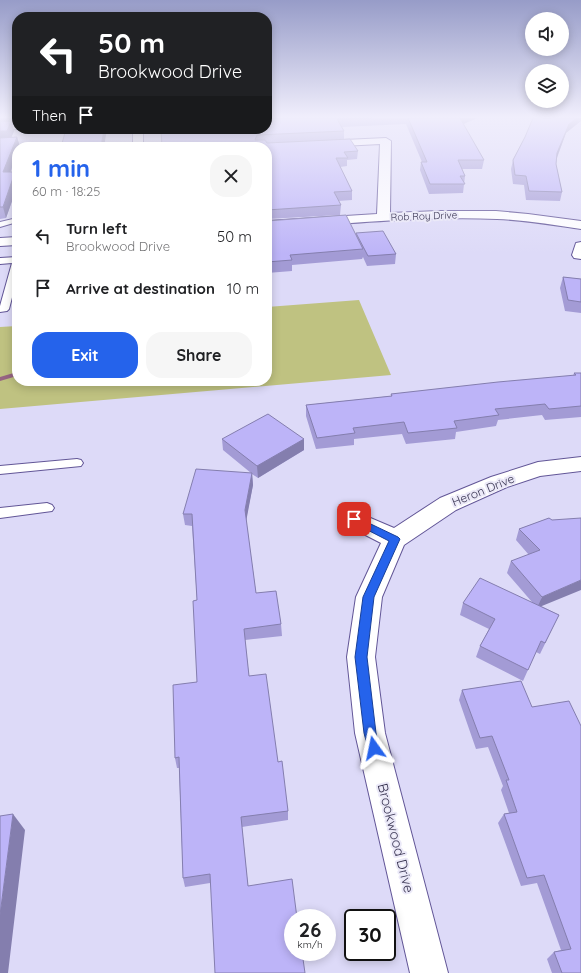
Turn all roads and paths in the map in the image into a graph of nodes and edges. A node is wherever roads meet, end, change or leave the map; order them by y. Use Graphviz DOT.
graph roads {
  1 [pos="385,163"];
  2 [pos="383,218"];
  3 [pos="12,221"];
  4 [pos="0,225"];
  5 [pos="581,225"];
  6 [pos="272,226"];
  7 [pos="12,241"];
  8 [pos="0,242"];
  9 [pos="0,261"];
  10 [pos="12,261"];
  11 [pos="12,279"];
  12 [pos="0,309"];
  13 [pos="77,463"];
  14 [pos="581,464"];
  15 [pos="0,470"];
  16 [pos="46,508"];
  17 [pos="0,513"];
  18 [pos="354,519"];
  19 [pos="395,539"];
  20 [pos="429,973"];
  1 -- 2 [label="street"];
  2 -- 5 [label="street, Rob Roy Drive"];
  2 -- 6 [label="street, Rob Roy Drive"];
  3 -- 4 [label="lane"];
  7 -- 8 [label="street"];
  9 -- 10 [label="lane"];
  11 -- 12 [label="lane"];
  13 -- 15 [label="lane"];
  14 -- 19 [label="street, Heron Drive"];
  16 -- 17 [label="lane"];
  18 -- 19 [label="street"];
  19 -- 20 [label="street, Brookwood Drive"];
}
